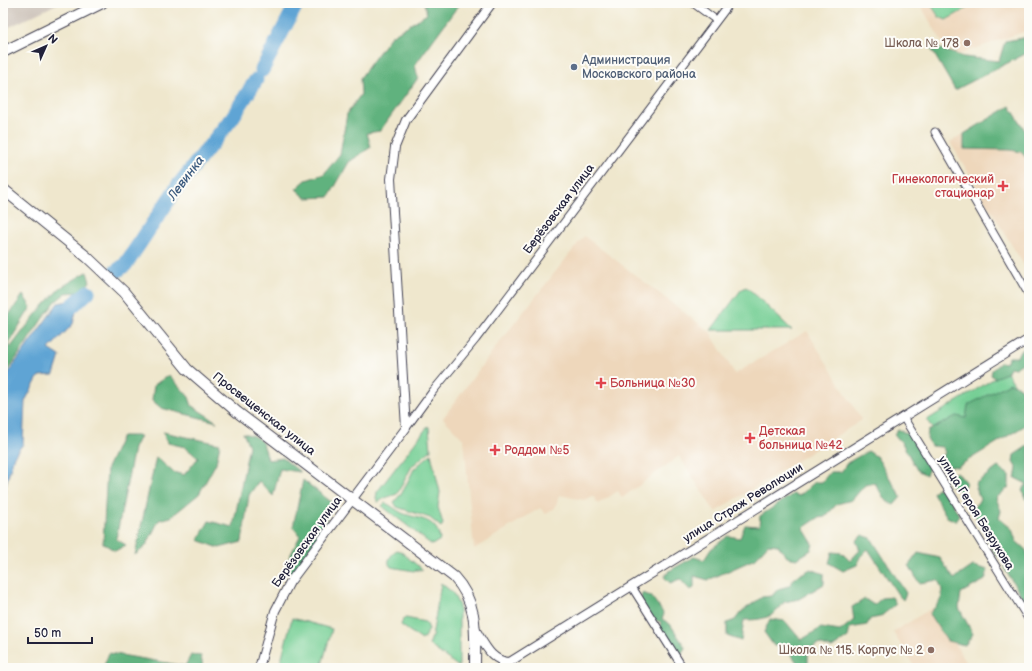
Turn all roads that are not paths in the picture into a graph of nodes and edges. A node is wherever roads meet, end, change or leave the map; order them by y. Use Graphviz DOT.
graph roads {
  1 [pos="102,3"];
  2 [pos="492,3"];
  3 [pos="693,3"];
  4 [pos="730,3"];
  5 [pos="716,20"];
  6 [pos="3,52"];
  7 [pos="935,132"];
  8 [pos="3,188"];
  9 [pos="1029,296"];
  10 [pos="1029,339"];
  11 [pos="903,416"];
  12 [pos="406,428"];
  13 [pos="353,500"];
  14 [pos="632,587"];
  15 [pos="1029,620"];
  16 [pos="475,629"];
  17 [pos="510,662"];
  18 [pos="259,668"];
  19 [pos="475,668"];
  20 [pos="500,668"];
  21 [pos="683,668"];
  1 -- 6 [label="main road"];
  2 -- 12 [label="street"];
  3 -- 5 [label="street"];
  4 -- 5 [label="street, Берёзовская улица"];
  5 -- 12 [label="street, Берёзовская улица"];
  7 -- 9 [label="street"];
  8 -- 13 [label="main road, Просвещенская улица"];
  10 -- 11 [label="street, улица Страж Революции"];
  11 -- 14 [label="street, улица Страж Революции"];
  11 -- 15 [label="street, улица Героя Безрукова"];
  12 -- 13 [label="street, Берёзовская улица"];
  13 -- 16 [label="main road, Просвещенская улица"];
  13 -- 18 [label="street, Берёзовская улица"];
  14 -- 17 [label="street, улица Страж Революции"];
  14 -- 21 [label="street"];
  16 -- 17 [label="street"];
  16 -- 19 [label="main road, Просвещенская улица"];
  17 -- 20 [label="street, улица Страж Революции"];
}
